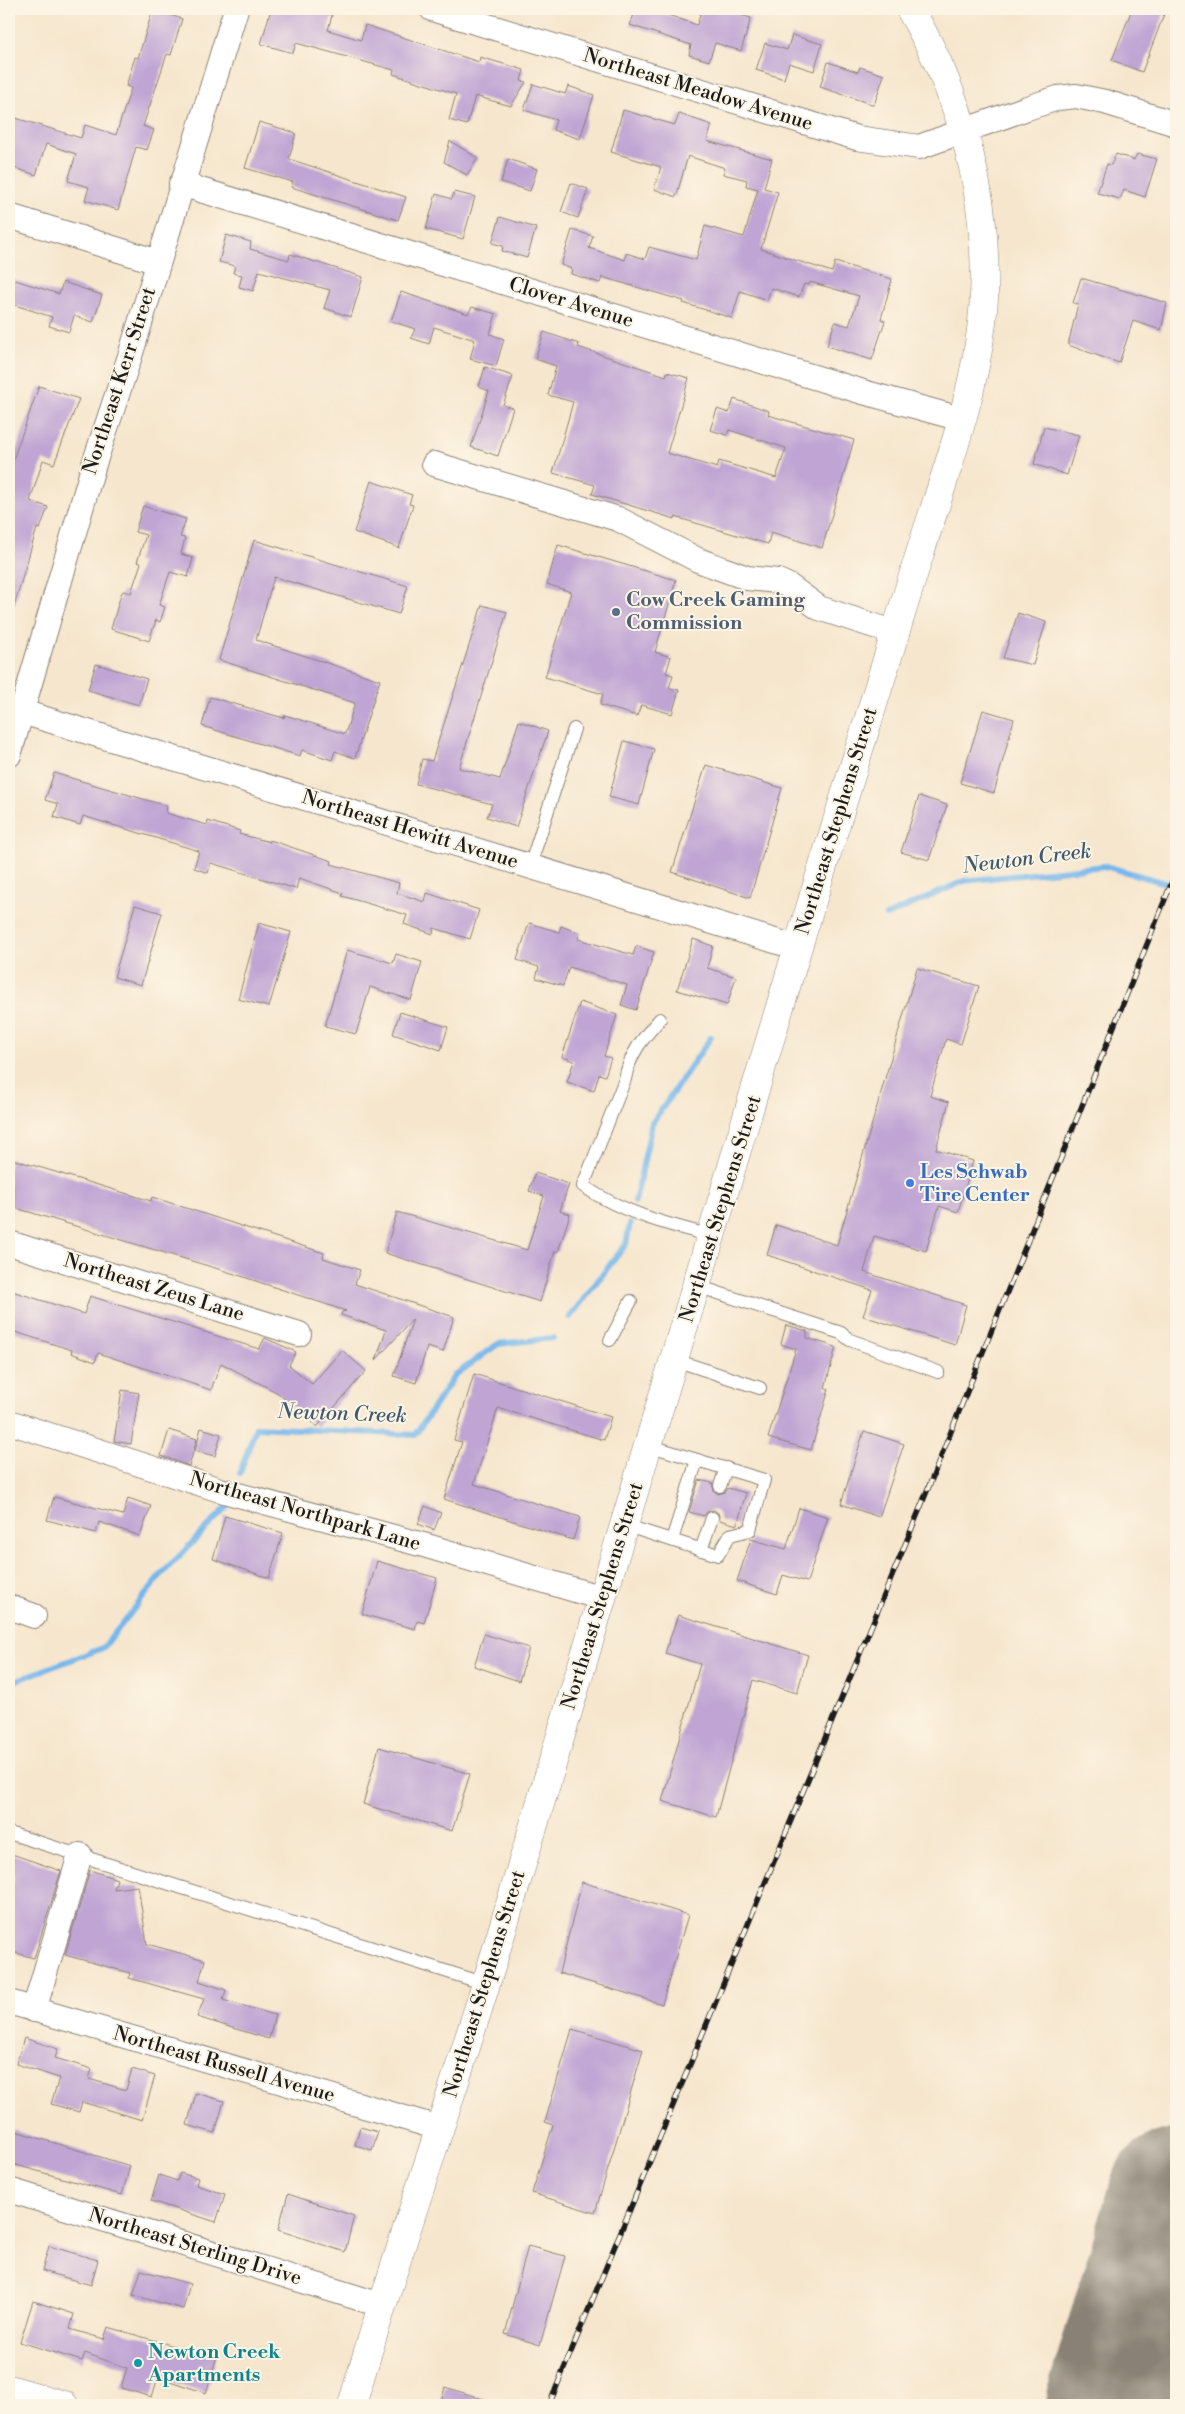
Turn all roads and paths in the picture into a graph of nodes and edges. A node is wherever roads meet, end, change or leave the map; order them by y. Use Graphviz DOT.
graph roads {
  1 [pos="236,9"];
  2 [pos="432,9"];
  3 [pos="910,9"];
  4 [pos="1176,124"];
  5 [pos="964,129"];
  6 [pos="181,184"];
  7 [pos="9,216"];
  8 [pos="158,262"];
  9 [pos="961,419"];
  10 [pos="434,464"];
  11 [pos="896,633"];
  12 [pos="15,710"];
  13 [pos="574,729"];
  14 [pos="9,755"];
  15 [pos="530,866"];
  16 [pos="798,948"];
  17 [pos="660,1019"];
  18 [pos="712,1236"];
  19 [pos="9,1243"];
  20 [pos="697,1286"];
  21 [pos="631,1301"];
  22 [pos="299,1334"];
  23 [pos="610,1340"];
  24 [pos="675,1360"];
  25 [pos="938,1372"];
  26 [pos="760,1388"];
  27 [pos="9,1422"];
  28 [pos="648,1446"];
  29 [pos="697,1460"];
  30 [pos="726,1468"];
  31 [pos="720,1486"];
  32 [pos="712,1518"];
  33 [pos="624,1525"];
  34 [pos="672,1540"];
  35 [pos="702,1550"];
  36 [pos="602,1598"];
  37 [pos="9,1608"];
  38 [pos="34,1616"];
  39 [pos="9,1833"];
  40 [pos="80,1855"];
  41 [pos="486,1984"];
  42 [pos="9,2002"];
  43 [pos="34,2010"];
  44 [pos="439,2128"];
  45 [pos="9,2190"];
  46 [pos="381,2305"];
  47 [pos="9,2389"];
  48 [pos="64,2405"];
  49 [pos="352,2405"];
  1 -- 6 [label="street, Northeast Kerr Street"];
  2 -- 5 [label="street, Northeast Meadow Avenue"];
  3 -- 5 [label="main road, Northeast Stephens Street"];
  4 -- 5 [label="street, Northeast Meadow Avenue"];
  5 -- 9 [label="main road, Northeast Stephens Street"];
  6 -- 8 [label="street, Northeast Kerr Street"];
  6 -- 9 [label="street, Clover Avenue"];
  7 -- 8 [label="street"];
  8 -- 12 [label="street, Northeast Kerr Street"];
  9 -- 11 [label="main road, Northeast Stephens Street"];
  10 -- 11 [label="street"];
  11 -- 16 [label="main road, Northeast Stephens Street"];
  12 -- 14 [label="street, Northeast Kerr Street"];
  12 -- 15 [label="street, Northeast Hewitt Avenue"];
  13 -- 15 [label="lane"];
  15 -- 16 [label="street, Northeast Hewitt Avenue"];
  16 -- 18 [label="main road, Northeast Stephens Street"];
  17 -- 18 [label="lane"];
  18 -- 20 [label="main road, Northeast Stephens Street"];
  19 -- 22 [label="street, Northeast Zeus Lane"];
  20 -- 24 [label="main road, Northeast Stephens Street"];
  20 -- 25 [label="lane"];
  21 -- 23 [label="lane"];
  24 -- 26 [label="lane"];
  24 -- 28 [label="main road, Northeast Stephens Street"];
  27 -- 36 [label="street, Northeast Northpark Lane"];
  28 -- 29 [label="lane"];
  28 -- 33 [label="main road, Northeast Stephens Street"];
  29 -- 30 [label="lane"];
  29 -- 34 [label="lane"];
  30 -- 31 [label="lane"];
  30 -- 35 [label="lane"];
  32 -- 35 [label="lane"];
  33 -- 34 [label="lane"];
  33 -- 36 [label="main road, Northeast Stephens Street"];
  34 -- 35 [label="lane"];
  36 -- 41 [label="main road, Northeast Stephens Street"];
  37 -- 38 [label="street"];
  39 -- 40 [label="lane"];
  40 -- 41 [label="lane"];
  40 -- 43 [label="street"];
  41 -- 44 [label="main road, Northeast Stephens Street"];
  42 -- 43 [label="street, Northeast Russell Avenue"];
  43 -- 44 [label="street, Northeast Russell Avenue"];
  44 -- 46 [label="main road, Northeast Stephens Street"];
  45 -- 46 [label="street, Northeast Sterling Drive"];
  46 -- 49 [label="main road, Northeast Stephens Street"];
  47 -- 48 [label="main road"];
}
